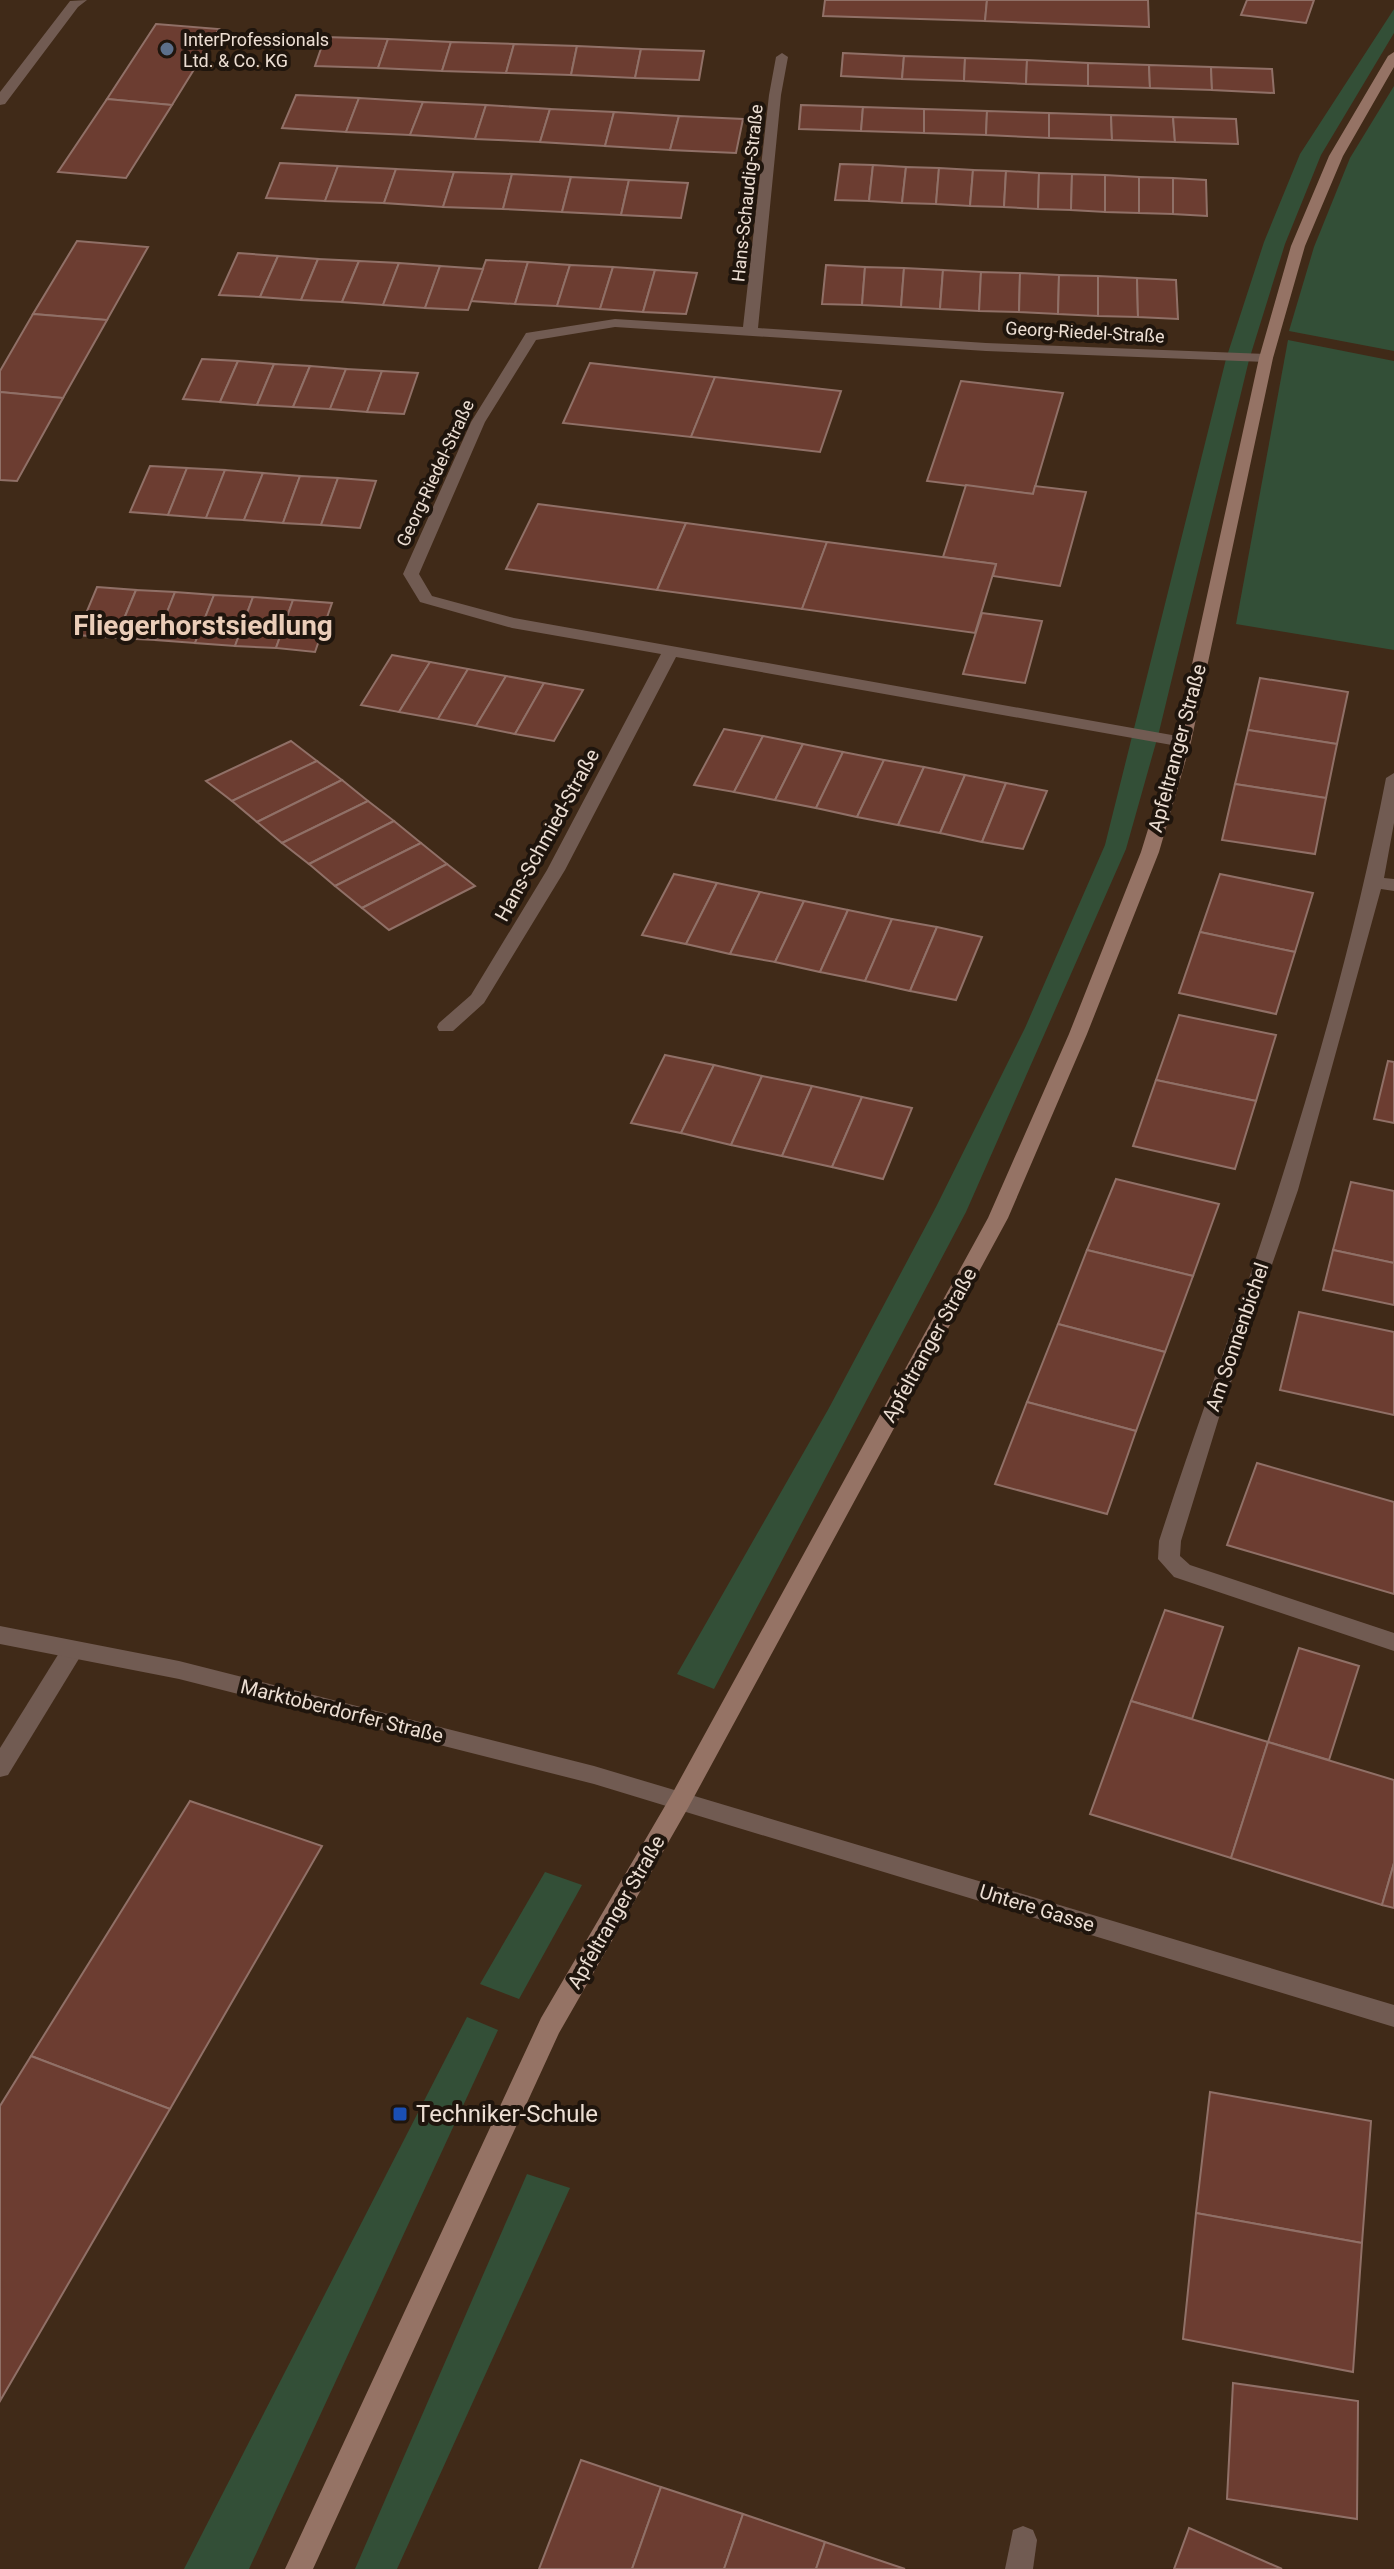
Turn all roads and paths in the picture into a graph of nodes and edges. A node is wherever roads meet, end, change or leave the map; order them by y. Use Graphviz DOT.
graph roads {
  1 [pos="81,0"];
  2 [pos="1394,56"];
  3 [pos="782,57"];
  4 [pos="0,101"];
  5 [pos="750,333"];
  6 [pos="1266,358"];
  7 [pos="670,653"];
  8 [pos="1183,742"];
  9 [pos="1394,778"];
  10 [pos="1384,884"];
  11 [pos="446,1027"];
  12 [pos="0,1635"];
  13 [pos="1394,1642"];
  14 [pos="72,1651"];
  15 [pos="0,1768"];
  16 [pos="680,1801"];
  17 [pos="1394,2016"];
  18 [pos="1023,2540"];
  19 [pos="299,2569"];
  20 [pos="1019,2569"];
  1 -- 4 [label="street"];
  2 -- 6 [label="street, Apfeltranger Straße"];
  3 -- 5 [label="street, Hans-Schaudig-Straße"];
  5 -- 6 [label="street, Georg-Riedel-Straße"];
  5 -- 7 [label="street, Georg-Riedel-Straße"];
  6 -- 8 [label="street, Apfeltranger Straße"];
  7 -- 8 [label="street, Georg-Riedel-Straße"];
  7 -- 11 [label="street, Hans-Schmied-Straße"];
  8 -- 16 [label="street, Apfeltranger Straße"];
  9 -- 10 [label="street, Am Sonnenbichel"];
  10 -- 13 [label="street, Am Sonnenbichel"];
  12 -- 14 [label="street, Marktoberdorfer Straße"];
  14 -- 15 [label="street"];
  14 -- 16 [label="street, Marktoberdorfer Straße"];
  16 -- 17 [label="street, Untere Gasse"];
  16 -- 19 [label="street, Apfeltranger Straße"];
  18 -- 20 [label="street"];
}
